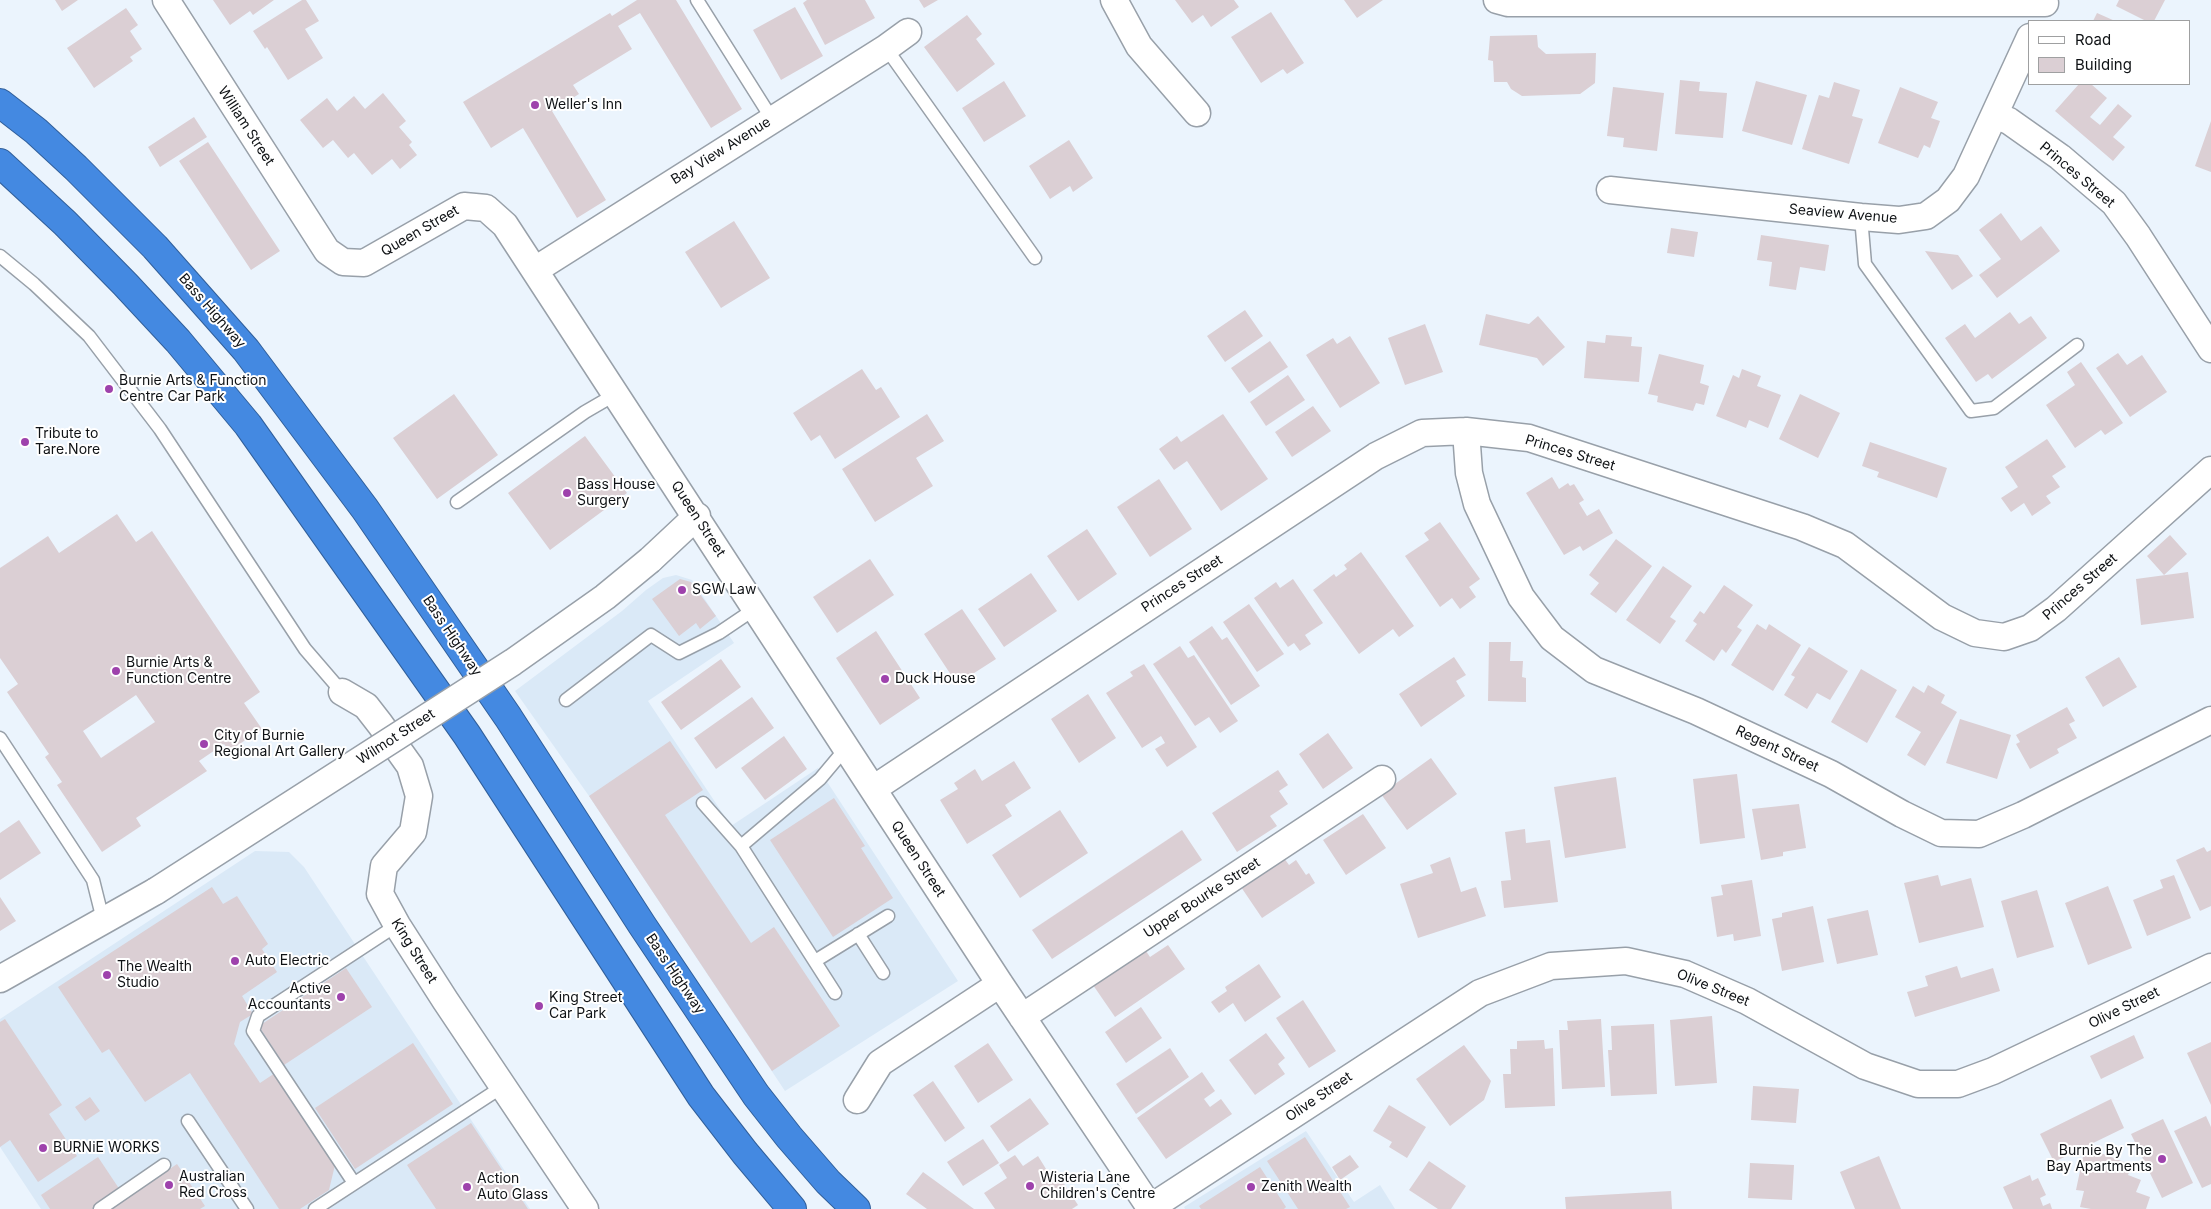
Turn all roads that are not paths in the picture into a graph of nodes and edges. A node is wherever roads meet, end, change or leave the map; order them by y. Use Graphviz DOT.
graph roads {
  1 [pos="166,0"];
  2 [pos="697,0"];
  3 [pos="1114,0"];
  4 [pos="1497,0"];
  5 [pos="2042,8"];
  6 [pos="908,32"];
  7 [pos="2028,41"];
  8 [pos="886,48"];
  9 [pos="0,103"];
  10 [pos="1197,113"];
  11 [pos="1995,115"];
  12 [pos="772,119"];
  13 [pos="0,163"];
  14 [pos="1610,190"];
  15 [pos="1861,218"];
  16 [pos="327,251"];
  17 [pos="0,256"];
  18 [pos="1035,258"];
  19 [pos="535,270"];
  20 [pos="2077,345"];
  21 [pos="2211,349"];
  22 [pos="616,394"];
  23 [pos="1466,431"];
  24 [pos="2211,470"];
  25 [pos="457,502"];
  26 [pos="697,516"];
  27 [pos="756,608"];
  28 [pos="342,692"];
  29 [pos="566,700"];
  30 [pos="2211,720"];
  31 [pos="0,738"];
  32 [pos="846,748"];
  33 [pos="1382,779"];
  34 [pos="873,789"];
  35 [pos="703,803"];
  36 [pos="741,846"];
  37 [pos="888,916"];
  38 [pos="103,920"];
  39 [pos="397,925"];
  40 [pos="858,934"];
  41 [pos="815,961"];
  42 [pos="2211,967"];
  43 [pos="883,973"];
  44 [pos="0,979"];
  45 [pos="1000,984"];
  46 [pos="835,993"];
  47 [pos="1022,1017"];
  48 [pos="502,1087"];
  49 [pos="858,1100"];
  50 [pos="188,1121"];
  51 [pos="164,1165"];
  52 [pos="354,1184"];
  53 [pos="100,1209"];
  54 [pos="247,1209"];
  55 [pos="314,1209"];
  56 [pos="585,1209"];
  57 [pos="792,1209"];
  58 [pos="856,1209"];
  59 [pos="1151,1209"];
  1 -- 16 [label="street, William Street"];
  2 -- 12 [label="lane"];
  3 -- 10 [label="street"];
  4 -- 5 [label="street"];
  6 -- 8 [label="street, Bay View Avenue"];
  7 -- 11 [label="street, Seaview Avenue"];
  8 -- 12 [label="street, Bay View Avenue"];
  8 -- 18 [label="lane"];
  9 -- 58 [label="highway, Bass Highway"];
  11 -- 15 [label="street, Seaview Avenue"];
  11 -- 21 [label="street, Princes Street"];
  12 -- 19 [label="street, Bay View Avenue"];
  13 -- 57 [label="highway"];
  14 -- 15 [label="street, Seaview Avenue"];
  15 -- 20 [label="lane"];
  16 -- 19 [label="street, Queen Street"];
  17 -- 28 [label="lane"];
  19 -- 22 [label="street, Queen Street"];
  22 -- 25 [label="lane"];
  22 -- 26 [label="street, Queen Street"];
  23 -- 24 [label="street, Princes Street"];
  23 -- 30 [label="street, Regent Street"];
  23 -- 34 [label="street, Princes Street"];
  26 -- 27 [label="street, Queen Street"];
  26 -- 38 [label="street, Wilmot Street, bridge"];
  27 -- 29 [label="lane"];
  27 -- 32 [label="street, Queen Street"];
  28 -- 39 [label="street, King Street"];
  31 -- 38 [label="lane"];
  32 -- 34 [label="street, Queen Street"];
  32 -- 36 [label="lane"];
  33 -- 47 [label="street, Upper Bourke Street"];
  34 -- 45 [label="street, Queen Street"];
  35 -- 36 [label="lane"];
  36 -- 41 [label="lane"];
  37 -- 40 [label="lane"];
  38 -- 44 [label="street, Wilmot Street"];
  39 -- 48 [label="street, King Street"];
  39 -- 52 [label="lane"];
  40 -- 41 [label="lane"];
  40 -- 43 [label="lane"];
  41 -- 46 [label="lane"];
  42 -- 59 [label="street, Olive Street"];
  45 -- 47 [label="street, Queen Street"];
  45 -- 49 [label="street"];
  47 -- 59 [label="street, Queen Street"];
  48 -- 52 [label="lane"];
  48 -- 56 [label="street, King Street"];
  50 -- 54 [label="lane"];
  51 -- 53 [label="lane"];
  52 -- 55 [label="lane"];
}
